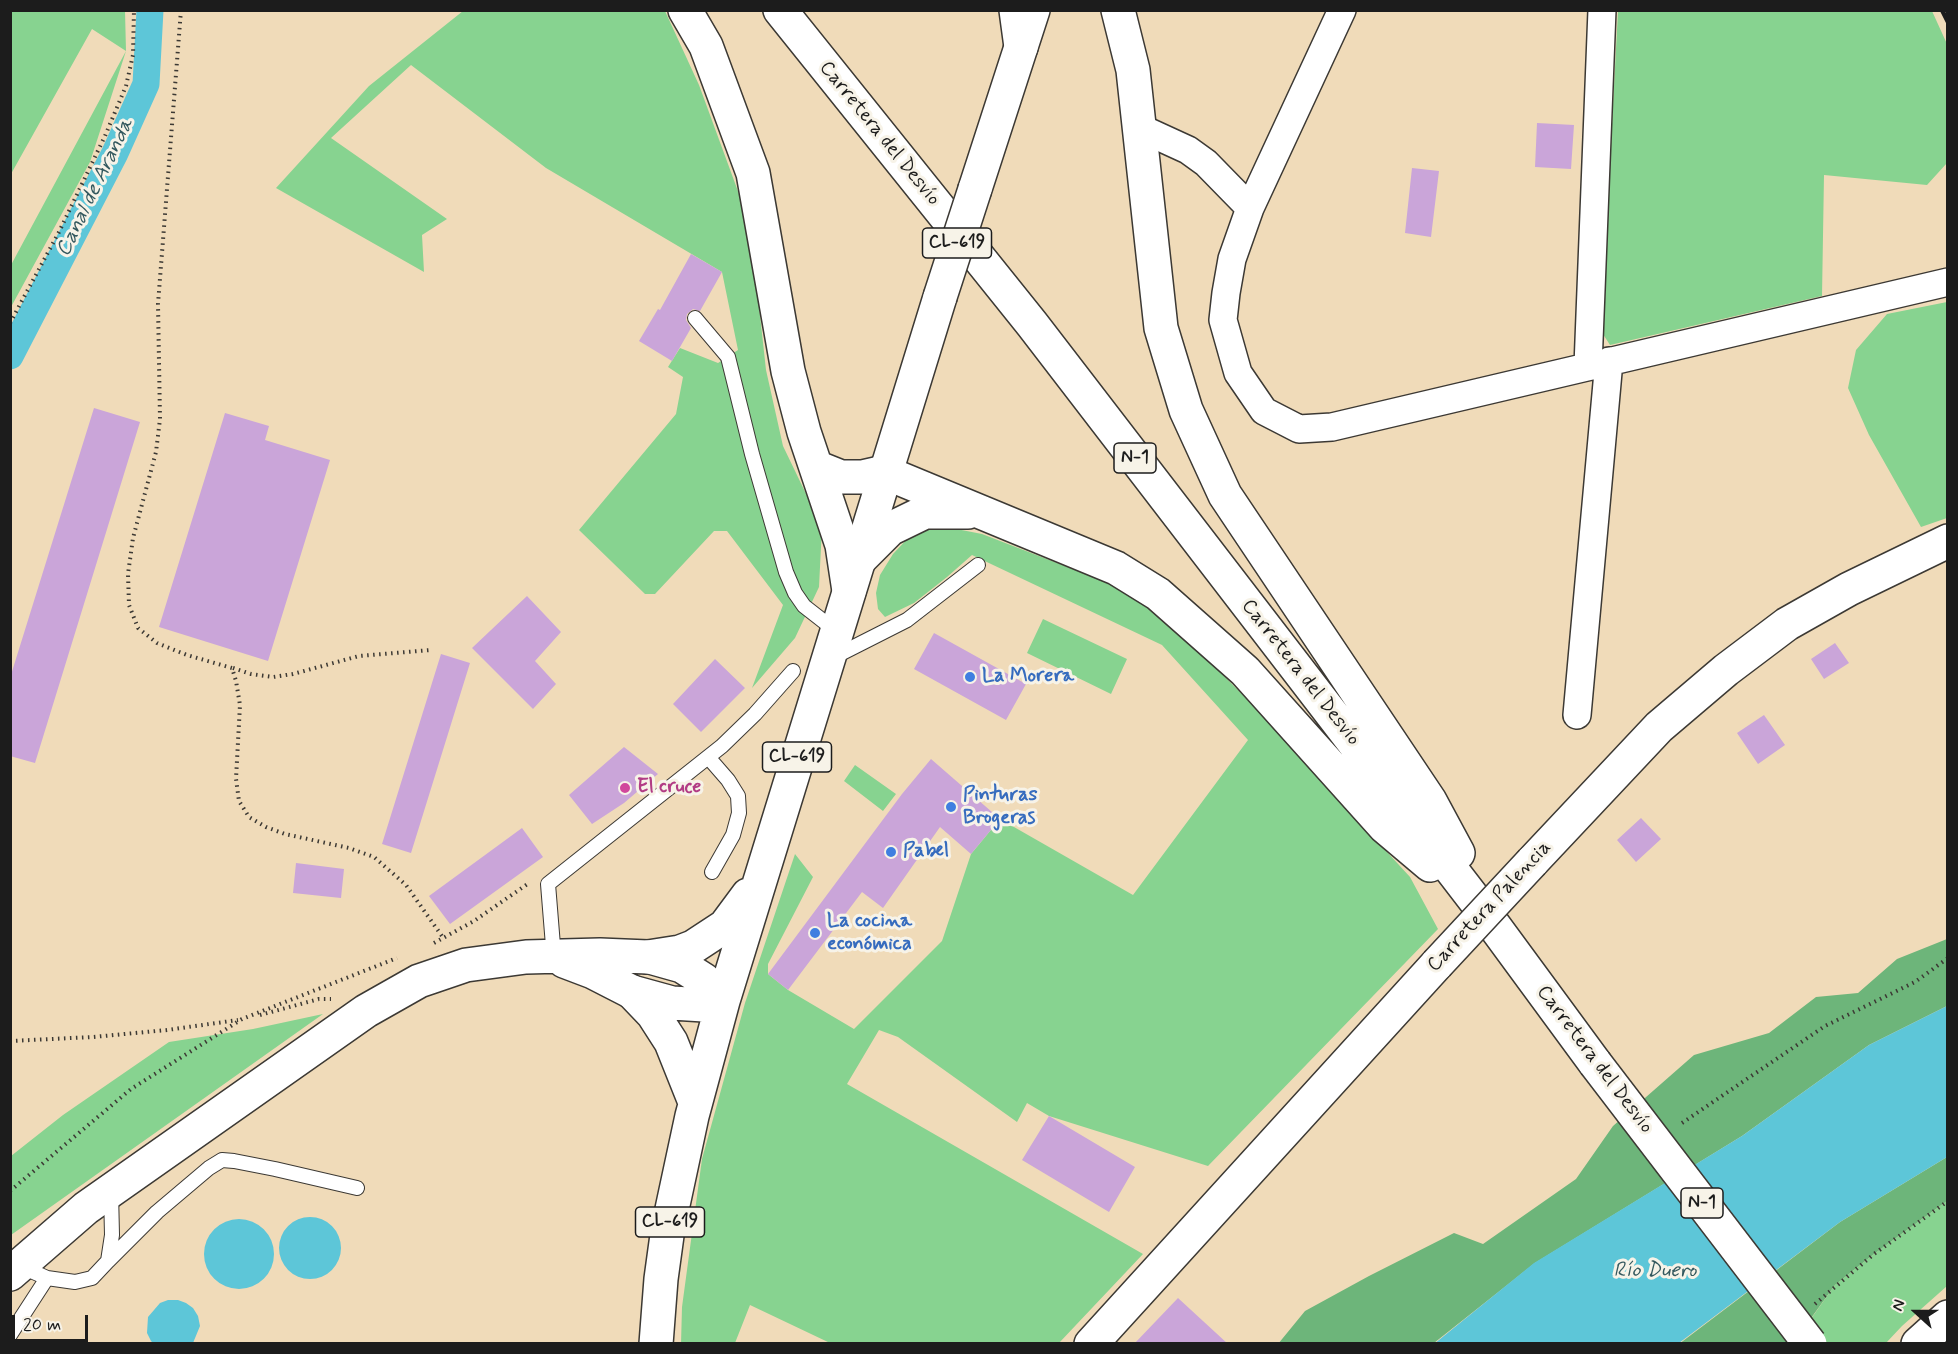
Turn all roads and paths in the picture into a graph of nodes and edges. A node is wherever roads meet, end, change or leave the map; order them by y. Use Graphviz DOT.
graph roads {
  1 [pos="134,10"];
  2 [pos="181,10"];
  3 [pos="685,10"];
  4 [pos="780,10"];
  5 [pos="1016,10"];
  6 [pos="1033,10"];
  7 [pos="1118,10"];
  8 [pos="1342,10"];
  9 [pos="1602,10"];
  10 [pos="1021,47"];
  11 [pos="1140,128"];
  12 [pos="1250,208"];
  13 [pos="1947,282"];
  14 [pos="695,318"];
  15 [pos="10,323"];
  16 [pos="1598,364"];
  17 [pos="816,467"];
  18 [pos="884,472"];
  19 [pos="981,512"];
  20 [pos="1947,541"];
  21 [pos="859,560"];
  22 [pos="978,565"];
  23 [pos="849,591"];
  24 [pos="832,646"];
  25 [pos="430,650"];
  26 [pos="232,668"];
  27 [pos="793,671"];
  28 [pos="1577,715"];
  29 [pos="708,757"];
  30 [pos="712,872"];
  31 [pos="537,877"];
  32 [pos="759,882"];
  33 [pos="1484,912"];
  34 [pos="444,939"];
  35 [pos="1505,942"];
  36 [pos="434,943"];
  37 [pos="401,956"];
  38 [pos="648,957"];
  39 [pos="554,958"];
  40 [pos="1947,958"];
  41 [pos="632,993"];
  42 [pos="723,1001"];
  43 [pos="366,1011"];
  44 [pos="242,1019"];
  45 [pos="10,1041"];
  46 [pos="695,1102"];
  47 [pos="1682,1123"];
  48 [pos="357,1188"];
  49 [pos="10,1191"];
  50 [pos="111,1191"];
  51 [pos="1947,1201"];
  52 [pos="108,1261"];
  53 [pos="26,1273"];
  54 [pos="1809,1311"];
  55 [pos="1947,1317"];
  56 [pos="10,1335"];
  57 [pos="656,1344"];
  58 [pos="1091,1344"];
  59 [pos="1810,1344"];
  60 [pos="1918,1344"];
  1 -- 15 [label="path"];
  2 -- 26 [label="path"];
  3 -- 17 [label="main road"];
  4 -- 33 [label="main road, Carretera del Desvío / N-1"];
  5 -- 10 [label="main road"];
  6 -- 10 [label="main road, CL-619"];
  7 -- 11 [label="main road, N-1"];
  8 -- 12 [label="street"];
  9 -- 16 [label="street"];
  10 -- 18 [label="main road, CL-619, bridge"];
  11 -- 12 [label="street"];
  11 -- 35 [label="main road, N-1"];
  12 -- 16 [label="street"];
  13 -- 16 [label="street"];
  14 -- 24 [label="lane"];
  16 -- 28 [label="street"];
  17 -- 18 [label="main road"];
  17 -- 23 [label="main road"];
  18 -- 19 [label="main road"];
  18 -- 21 [label="main road, CL-619"];
  19 -- 21 [label="main road"];
  19 -- 33 [label="main road"];
  20 -- 58 [label="main road, Carretera Palencia, bridge"];
  21 -- 23 [label="main road, CL-619"];
  22 -- 24 [label="lane"];
  23 -- 24 [label="main road, CL-619"];
  24 -- 32 [label="main road, CL-619"];
  25 -- 26 [label="path"];
  26 -- 34 [label="path"];
  27 -- 29 [label="lane"];
  29 -- 30 [label="lane"];
  29 -- 39 [label="lane"];
  31 -- 34 [label="path"];
  32 -- 38 [label="main road"];
  32 -- 42 [label="main road, CL-619"];
  33 -- 35 [label="main road, Carretera del Desvío"];
  34 -- 36 [label="path"];
  35 -- 59 [label="main road, Carretera del Desvío / N-1, bridge"];
  37 -- 44 [label="path"];
  38 -- 39 [label="main road"];
  38 -- 42 [label="main road"];
  39 -- 41 [label="main road"];
  39 -- 43 [label="main road"];
  40 -- 47 [label="path"];
  41 -- 42 [label="main road"];
  41 -- 46 [label="main road"];
  42 -- 46 [label="main road, CL-619"];
  43 -- 44 [label="path"];
  43 -- 50 [label="main road"];
  44 -- 45 [label="path"];
  44 -- 49 [label="path"];
  46 -- 57 [label="main road, CL-619"];
  48 -- 52 [label="lane"];
  50 -- 52 [label="lane"];
  50 -- 53 [label="main road"];
  51 -- 54 [label="path"];
  52 -- 53 [label="lane"];
  53 -- 56 [label="lane"];
  55 -- 60 [label="main road"];
}
